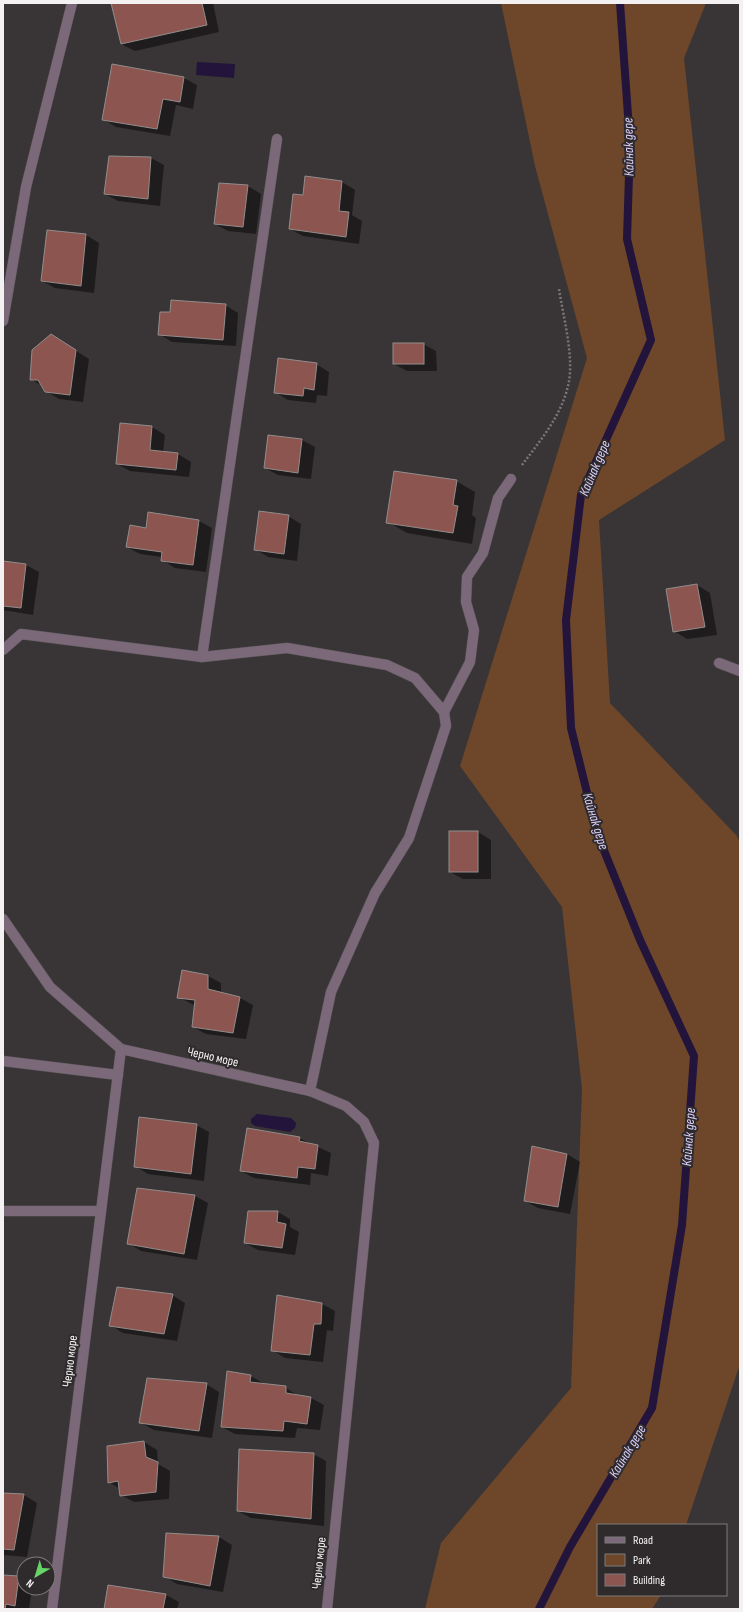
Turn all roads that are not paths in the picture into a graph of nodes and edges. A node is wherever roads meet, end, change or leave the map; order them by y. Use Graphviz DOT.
graph roads {
  1 [pos="72,3"];
  2 [pos="277,139"];
  3 [pos="3,321"];
  4 [pos="510,479"];
  5 [pos="3,650"];
  6 [pos="202,657"];
  7 [pos="719,663"];
  8 [pos="740,670"];
  9 [pos="444,712"];
  10 [pos="3,919"];
  11 [pos="121,1049"];
  12 [pos="3,1061"];
  13 [pos="118,1075"];
  14 [pos="310,1092"];
  15 [pos="3,1211"];
  16 [pos="101,1211"];
  17 [pos="52,1609"];
  18 [pos="327,1609"];
  1 -- 3 [label="street"];
  2 -- 6 [label="street"];
  4 -- 9 [label="street"];
  5 -- 6 [label="street"];
  6 -- 9 [label="street"];
  7 -- 8 [label="street"];
  9 -- 14 [label="street"];
  10 -- 11 [label="street"];
  11 -- 13 [label="street, Черно море"];
  11 -- 14 [label="street, Черно море"];
  12 -- 13 [label="street"];
  13 -- 16 [label="street, Черно море"];
  14 -- 18 [label="street, Черно море"];
  15 -- 16 [label="street"];
  16 -- 17 [label="street, Черно море"];
}
